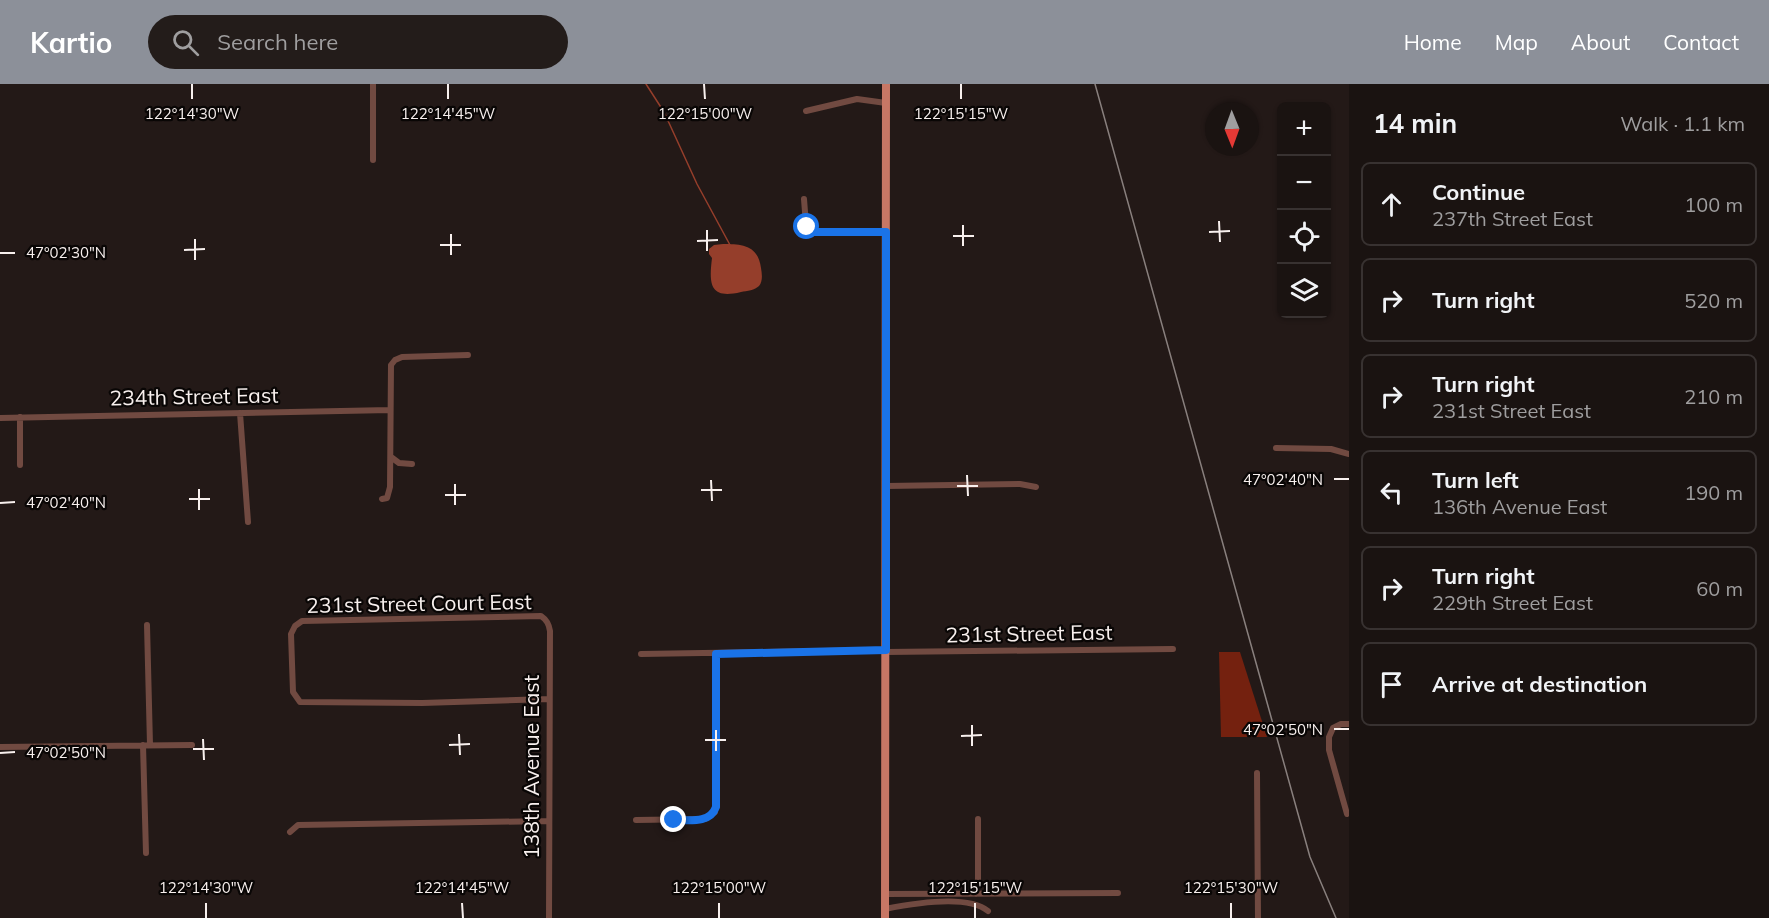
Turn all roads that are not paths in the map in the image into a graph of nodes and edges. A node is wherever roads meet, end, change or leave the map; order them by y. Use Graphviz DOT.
graph roads {
  1 [pos="373,84"];
  2 [pos="886,84"];
  3 [pos="886,103"];
  4 [pos="806,111"];
  5 [pos="372,160"];
  6 [pos="804,199"];
  7 [pos="886,232"];
  8 [pos="468,354"];
  9 [pos="390,410"];
  10 [pos="240,413"];
  11 [pos="20,417"];
  12 [pos="0,418"];
  13 [pos="1276,448"];
  14 [pos="1349,454"];
  15 [pos="391,457"];
  16 [pos="412,464"];
  17 [pos="20,465"];
  18 [pos="886,486"];
  19 [pos="1036,487"];
  20 [pos="382,499"];
  21 [pos="248,522"];
  22 [pos="544,618"];
  23 [pos="147,626"];
  24 [pos="1173,649"];
  25 [pos="886,651"];
  26 [pos="641,654"];
  27 [pos="716,654"];
  28 [pos="549,699"];
  29 [pos="1349,724"];
  30 [pos="146,745"];
  31 [pos="192,746"];
  32 [pos="0,747"];
  33 [pos="1257,773"];
  34 [pos="1347,814"];
  35 [pos="978,819"];
  36 [pos="636,820"];
  37 [pos="549,821"];
  38 [pos="290,832"];
  39 [pos="147,853"];
  40 [pos="1118,892"];
  41 [pos="885,894"];
  42 [pos="976,894"];
  43 [pos="988,910"];
  44 [pos="885,914"];
  45 [pos="549,918"];
  46 [pos="1258,918"];
  1 -- 5 [label="street"];
  2 -- 3 [label="main road"];
  3 -- 4 [label="street"];
  3 -- 7 [label="main road"];
  6 -- 7 [label="street"];
  7 -- 18 [label="main road"];
  8 -- 9 [label="street"];
  9 -- 10 [label="street, 234th Street East"];
  9 -- 15 [label="street"];
  10 -- 11 [label="street, 234th Street East"];
  10 -- 21 [label="street"];
  11 -- 12 [label="street, 234th Street East"];
  11 -- 17 [label="street"];
  13 -- 14 [label="street"];
  15 -- 16 [label="street"];
  15 -- 20 [label="street"];
  18 -- 19 [label="street"];
  18 -- 25 [label="main road"];
  22 -- 28 [label="street, 138th Avenue East"];
  22 -- 28 [label="street, 231st Street Court East"];
  23 -- 30 [label="street"];
  24 -- 25 [label="street, 231st Street East"];
  25 -- 27 [label="street, 231st Street East"];
  25 -- 41 [label="main road"];
  26 -- 27 [label="street, 231st Street East"];
  27 -- 36 [label="street"];
  28 -- 37 [label="street, 138th Avenue East"];
  29 -- 34 [label="street"];
  30 -- 31 [label="street"];
  30 -- 32 [label="street"];
  30 -- 39 [label="street"];
  33 -- 46 [label="street"];
  35 -- 42 [label="street"];
  37 -- 38 [label="street"];
  37 -- 45 [label="street, 138th Avenue East"];
  40 -- 42 [label="street"];
  41 -- 42 [label="street"];
  41 -- 44 [label="main road"];
  43 -- 44 [label="street"];
}
